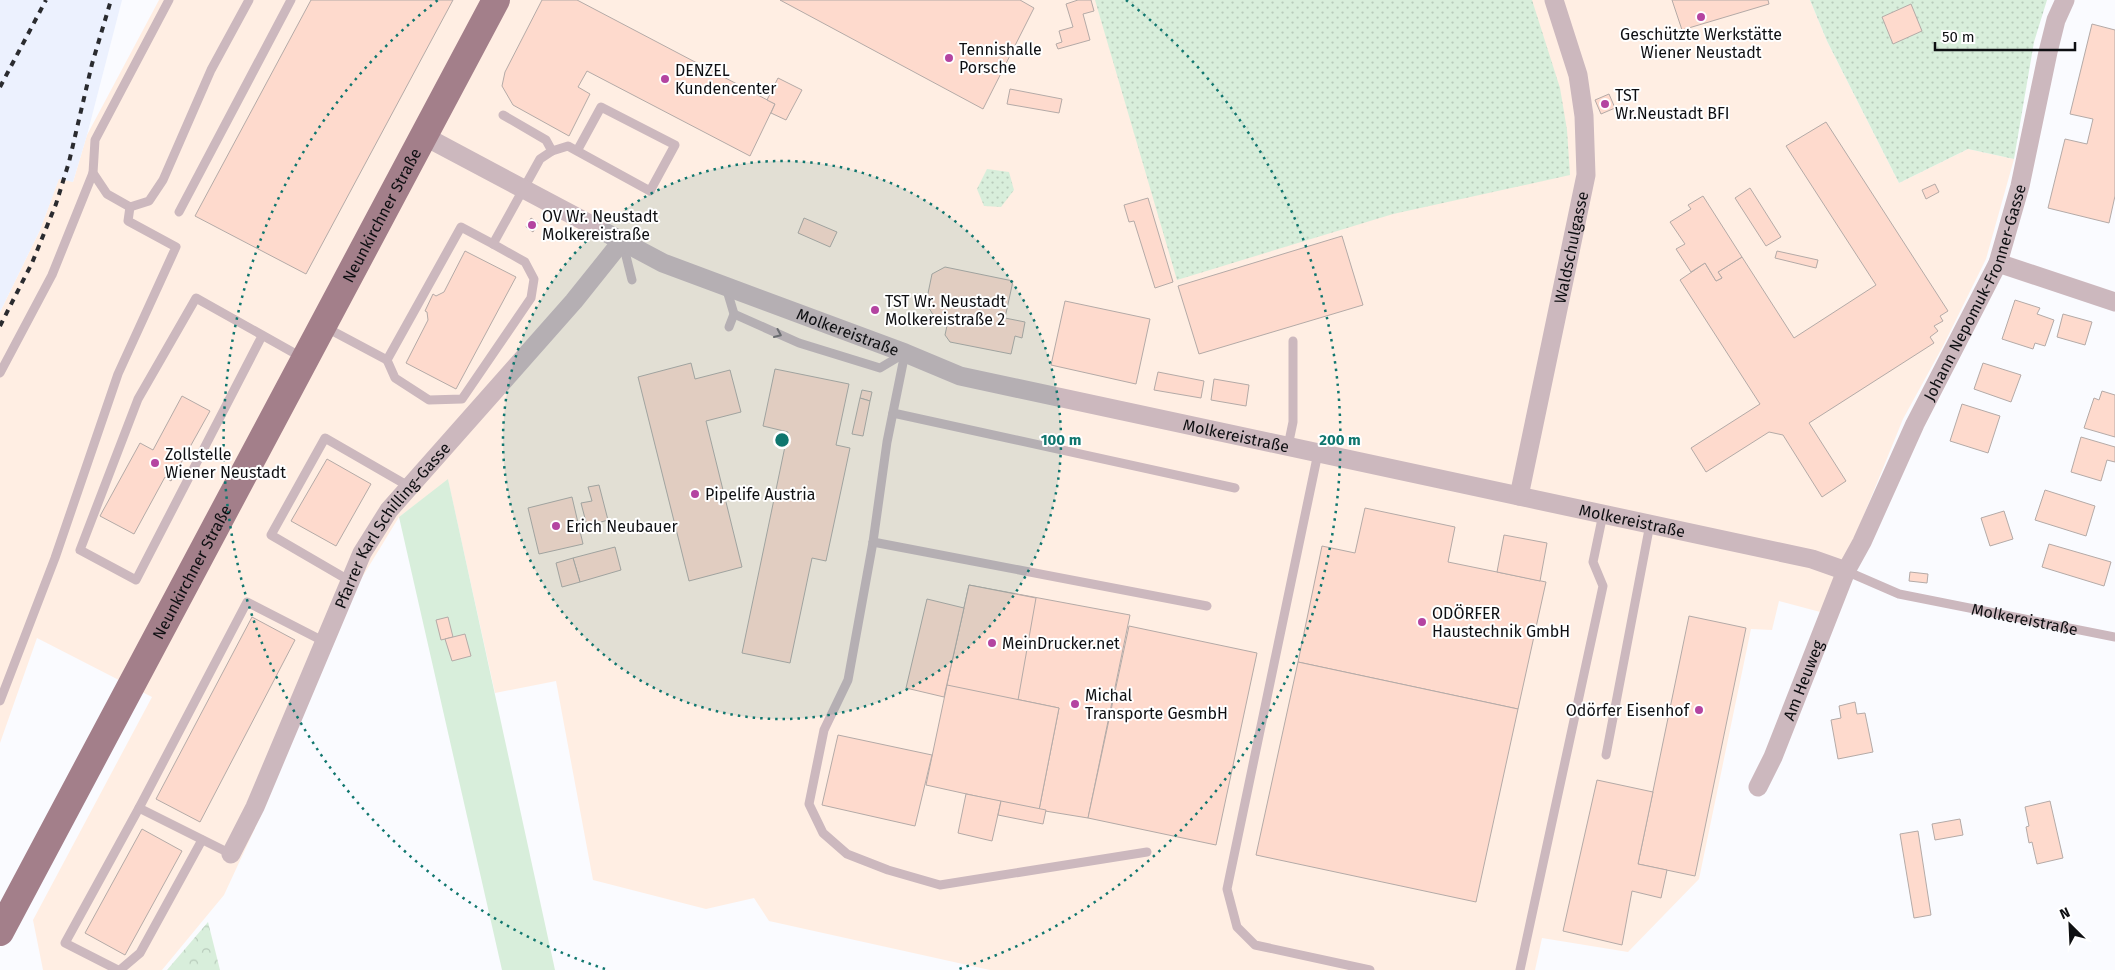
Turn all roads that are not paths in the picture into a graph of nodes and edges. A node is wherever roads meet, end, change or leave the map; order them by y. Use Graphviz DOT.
graph roads {
  1 [pos="169,0"];
  2 [pos="249,0"];
  3 [pos="291,0"];
  4 [pos="496,0"];
  5 [pos="1554,0"];
  6 [pos="2065,0"];
  7 [pos="503,115"];
  8 [pos="424,136"];
  9 [pos="552,151"];
  10 [pos="577,151"];
  11 [pos="93,173"];
  12 [pos="522,188"];
  13 [pos="130,207"];
  14 [pos="179,212"];
  15 [pos="622,241"];
  16 [pos="493,244"];
  17 [pos="1998,263"];
  18 [pos="632,280"];
  19 [pos="726,287"];
  20 [pos="2115,302"];
  21 [pos="734,314"];
  22 [pos="323,325"];
  23 [pos="729,327"];
  24 [pos="262,336"];
  25 [pos="1293,341"];
  26 [pos="905,353"];
  27 [pos="305,360"];
  28 [pos="386,360"];
  29 [pos="0,373"];
  30 [pos="893,413"];
  31 [pos="1288,446"];
  32 [pos="1318,453"];
  33 [pos="410,487"];
  34 [pos="1235,488"];
  35 [pos="1519,496"];
  36 [pos="1603,514"];
  37 [pos="1650,524"];
  38 [pos="873,542"];
  39 [pos="1846,570"];
  40 [pos="350,581"];
  41 [pos="1207,606"];
  42 [pos="2115,638"];
  43 [pos="323,641"];
  44 [pos="0,701"];
  45 [pos="1606,755"];
  46 [pos="1758,787"];
  47 [pos="139,808"];
  48 [pos="202,840"];
  49 [pos="1147,852"];
  50 [pos="231,854"];
  51 [pos="0,932"];
  52 [pos="119,970"];
  53 [pos="1370,970"];
  54 [pos="1520,970"];
  1 -- 11 [label="lane"];
  2 -- 13 [label="lane"];
  3 -- 14 [label="lane"];
  4 -- 8 [label="main road, Neunkirchner Straße"];
  5 -- 35 [label="street, Waldschulgasse"];
  6 -- 17 [label="street, Johann Nepomuk-Fronner-Gasse"];
  7 -- 9 [label="lane"];
  8 -- 12 [label="street, Molkereistraße"];
  8 -- 22 [label="main road, Neunkirchner Straße"];
  9 -- 10 [label="lane"];
  9 -- 12 [label="lane"];
  10 -- 10 [label="lane"];
  11 -- 13 [label="lane"];
  11 -- 29 [label="lane"];
  12 -- 15 [label="street, Molkereistraße"];
  12 -- 16 [label="lane"];
  13 -- 44 [label="lane"];
  15 -- 18 [label="lane"];
  15 -- 19 [label="street, Molkereistraße"];
  15 -- 33 [label="street, Pfarrer Karl Schilling-Gasse"];
  16 -- 28 [label="lane"];
  16 -- 28 [label="lane"];
  17 -- 20 [label="street"];
  17 -- 39 [label="street, Johann Nepomuk-Fronner-Gasse"];
  19 -- 21 [label="lane"];
  19 -- 26 [label="street, Molkereistraße"];
  21 -- 23 [label="lane"];
  21 -- 26 [label="lane, one-way"];
  22 -- 27 [label="main road, Neunkirchner Straße"];
  22 -- 28 [label="lane"];
  24 -- 24 [label="lane"];
  24 -- 27 [label="lane"];
  25 -- 31 [label="lane"];
  26 -- 30 [label="lane"];
  26 -- 31 [label="street, Molkereistraße"];
  27 -- 51 [label="main road, Neunkirchner Straße"];
  30 -- 34 [label="lane"];
  30 -- 38 [label="lane"];
  31 -- 32 [label="street, Molkereistraße"];
  32 -- 35 [label="street, Molkereistraße"];
  32 -- 53 [label="lane"];
  33 -- 40 [label="street, Pfarrer Karl Schilling-Gasse"];
  33 -- 40 [label="lane"];
  35 -- 36 [label="street, Molkereistraße"];
  36 -- 37 [label="street, Molkereistraße"];
  36 -- 54 [label="lane"];
  37 -- 39 [label="street, Molkereistraße"];
  37 -- 45 [label="lane"];
  38 -- 41 [label="lane"];
  38 -- 49 [label="lane"];
  39 -- 42 [label="lane, Molkereistraße"];
  39 -- 46 [label="street, Am Heuweg"];
  40 -- 43 [label="street, Pfarrer Karl Schilling-Gasse"];
  43 -- 47 [label="lane"];
  43 -- 50 [label="street, Pfarrer Karl Schilling-Gasse"];
  47 -- 48 [label="lane"];
  47 -- 52 [label="lane"];
  48 -- 50 [label="lane"];
  48 -- 52 [label="lane"];
}
